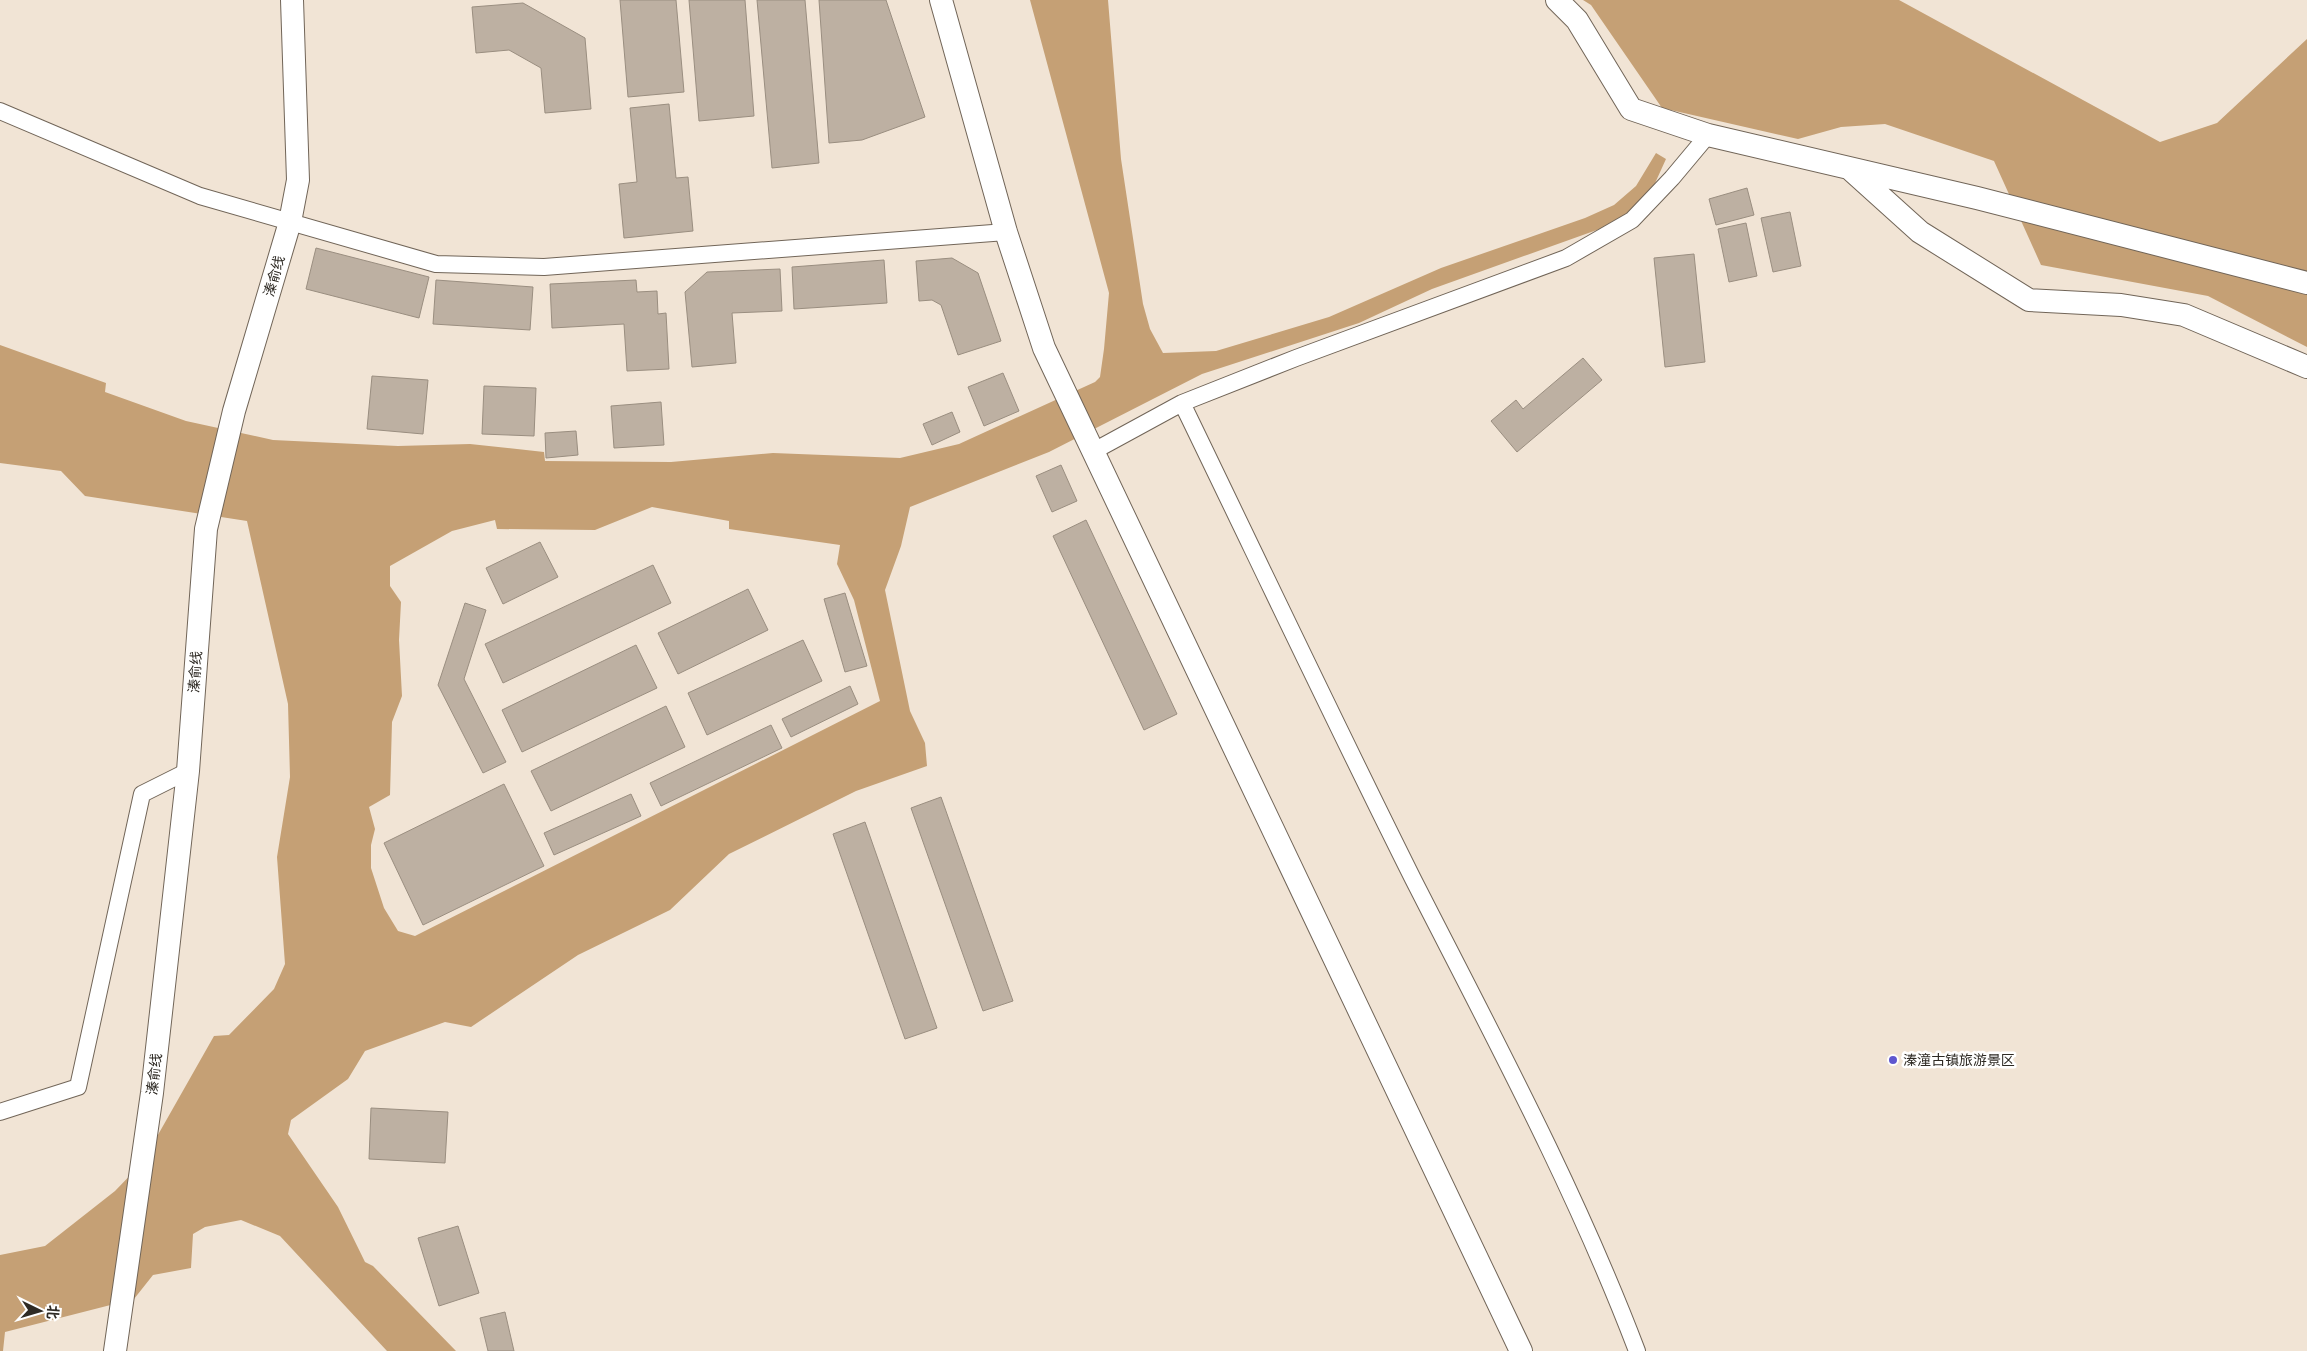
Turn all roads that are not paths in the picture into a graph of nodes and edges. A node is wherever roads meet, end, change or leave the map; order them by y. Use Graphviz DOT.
graph roads {
  1 [pos="292,0"];
  2 [pos="941,0"];
  3 [pos="1557,0"];
  4 [pos="0,111"];
  5 [pos="1708,135"];
  6 [pos="1846,166"];
  7 [pos="290,222"];
  8 [pos="1006,232"];
  9 [pos="2307,283"];
  10 [pos="2307,367"];
  11 [pos="1182,404"];
  12 [pos="1092,452"];
  13 [pos="188,771"];
  14 [pos="0,1112"];
  15 [pos="117,1340"];
  16 [pos="1521,1351"];
  17 [pos="1637,1351"];
  1 -- 7 [label="street, 溱俞线"];
  2 -- 8 [label="street"];
  3 -- 5 [label="street"];
  4 -- 7 [label="street"];
  5 -- 6 [label="street"];
  5 -- 11 [label="street"];
  6 -- 9 [label="street"];
  6 -- 10 [label="street"];
  7 -- 8 [label="street"];
  7 -- 13 [label="street, 溱俞线"];
  8 -- 12 [label="street"];
  11 -- 12 [label="street"];
  11 -- 17 [label="street"];
  12 -- 16 [label="street"];
  13 -- 14 [label="street"];
  13 -- 15 [label="street, 溱俞线"];
}
